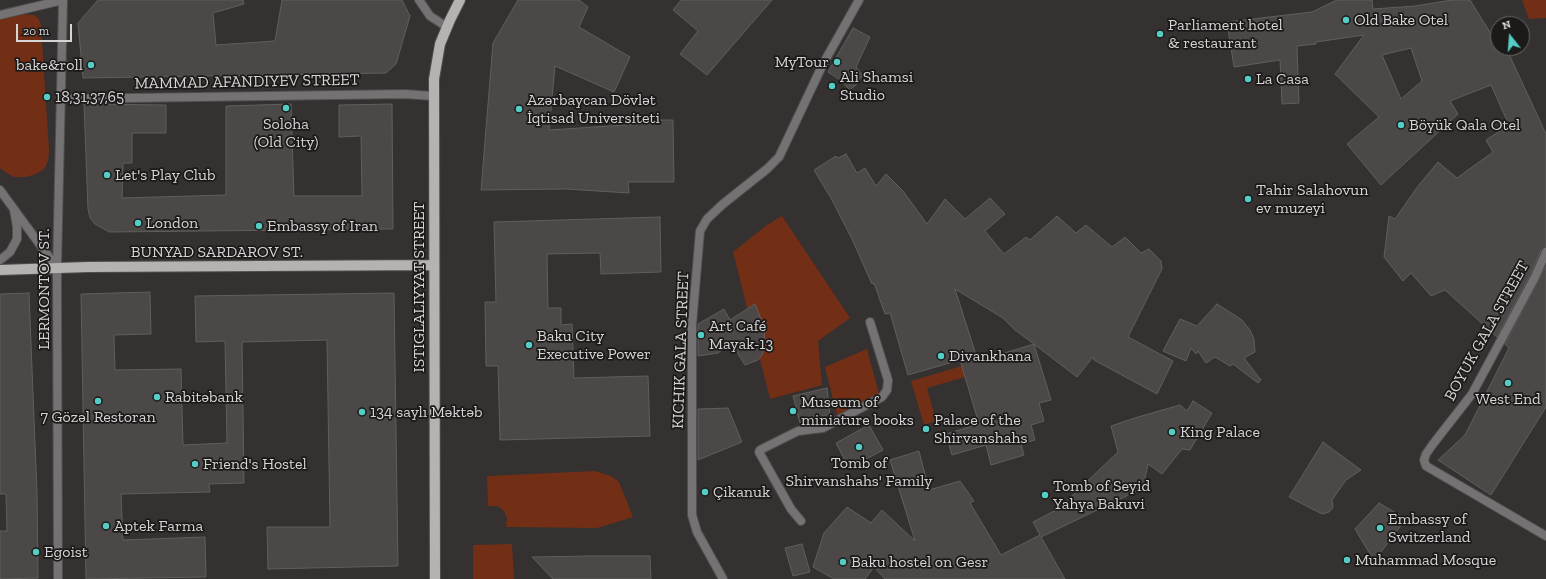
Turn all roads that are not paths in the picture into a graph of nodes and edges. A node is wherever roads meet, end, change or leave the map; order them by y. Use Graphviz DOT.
graph roads {
  1 [pos="63,0"];
  2 [pos="419,0"];
  3 [pos="460,0"];
  4 [pos="859,0"];
  5 [pos="0,15"];
  6 [pos="447,27"];
  7 [pos="433,96"];
  8 [pos="61,100"];
  9 [pos="0,190"];
  10 [pos="13,207"];
  11 [pos="1546,252"];
  12 [pos="0,260"];
  13 [pos="434,265"];
  14 [pos="57,268"];
  15 [pos="0,270"];
  16 [pos="870,322"];
  17 [pos="801,521"];
  18 [pos="1546,536"];
  19 [pos="58,579"];
  20 [pos="435,579"];
  21 [pos="723,579"];
  1 -- 5 [label="street"];
  1 -- 8 [label="street, LERMONTOV ST."];
  2 -- 6 [label="street"];
  3 -- 6 [label="main road, ISTIGLALIYYAT STREET"];
  4 -- 21 [label="street, KICHIK GALA STREET"];
  6 -- 7 [label="main road, ISTIGLALIYYAT STREET"];
  7 -- 8 [label="street, MAMMAD AFANDIYEV STREET"];
  7 -- 13 [label="main road, ISTIGLALIYYAT STREET"];
  8 -- 14 [label="street, LERMONTOV ST."];
  9 -- 10 [label="street"];
  10 -- 12 [label="street"];
  10 -- 14 [label="street"];
  11 -- 18 [label="street, BOYUK GALA STREET"];
  13 -- 14 [label="main road, BUNYAD SARDAROV ST."];
  13 -- 20 [label="main road, ISTIGLALIYYAT STREET"];
  14 -- 15 [label="main road, BUNYAD SARDAROV ST."];
  14 -- 19 [label="street, LERMONTOV ST."];
  16 -- 17 [label="street"];
}
